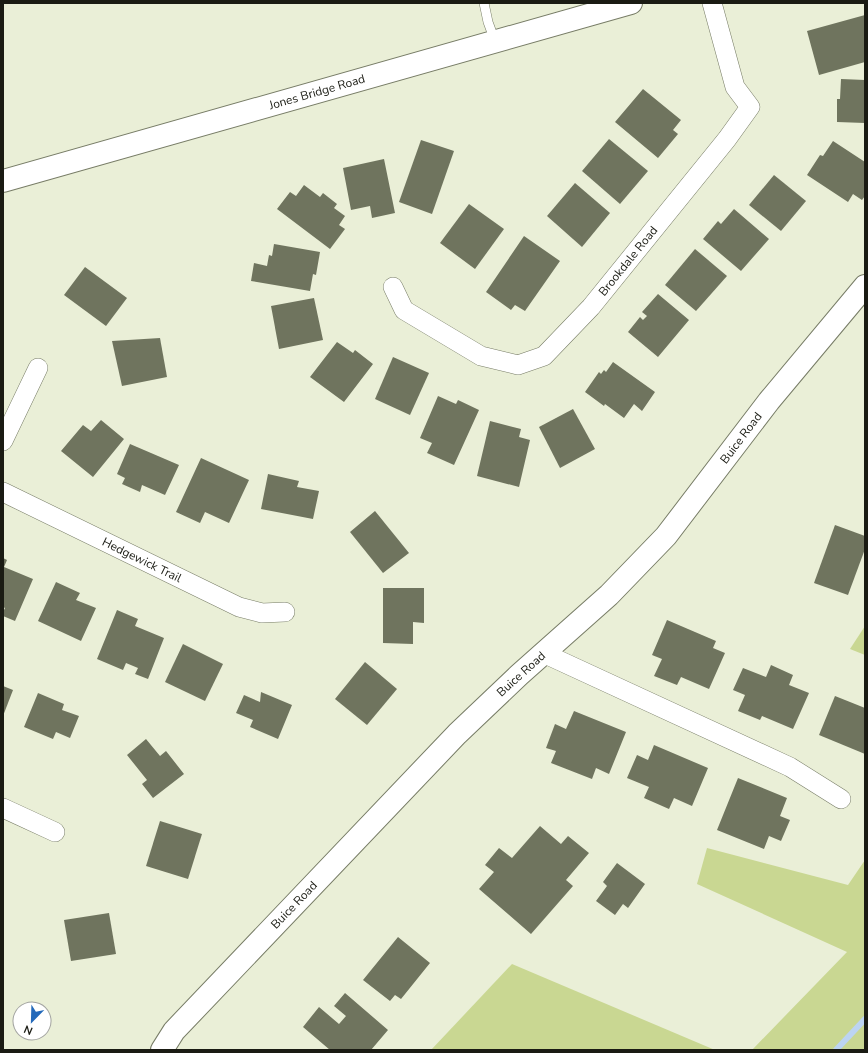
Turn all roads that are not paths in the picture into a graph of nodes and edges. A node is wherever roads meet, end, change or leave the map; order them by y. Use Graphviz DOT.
graph roads {
  1 [pos="484,3"];
  2 [pos="631,3"];
  3 [pos="712,3"];
  4 [pos="495,42"];
  5 [pos="3,181"];
  6 [pos="393,287"];
  7 [pos="862,293"];
  8 [pos="38,368"];
  9 [pos="3,441"];
  10 [pos="3,492"];
  11 [pos="285,612"];
  12 [pos="543,654"];
  13 [pos="842,799"];
  14 [pos="3,808"];
  15 [pos="54,832"];
  16 [pos="162,1050"];
  1 -- 4 [label="lane"];
  2 -- 4 [label="street, Jones Bridge Road"];
  3 -- 6 [label="street, Brookdale Road"];
  4 -- 5 [label="street, Jones Bridge Road"];
  7 -- 12 [label="street, Buice Road"];
  8 -- 9 [label="street"];
  10 -- 11 [label="street, Hedgewick Trail"];
  12 -- 13 [label="street"];
  12 -- 16 [label="street, Buice Road"];
  14 -- 15 [label="street"];
}
